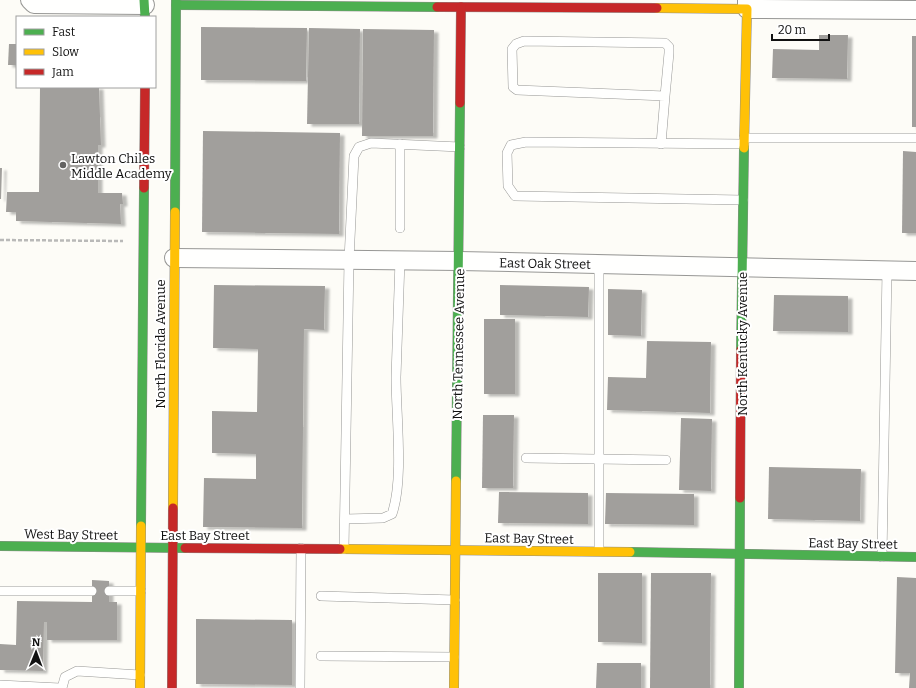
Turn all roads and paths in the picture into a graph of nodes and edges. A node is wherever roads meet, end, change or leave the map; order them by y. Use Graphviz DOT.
graph roads {
  1 [pos="30,0"];
  2 [pos="176,3"];
  3 [pos="272,3"];
  4 [pos="324,3"];
  5 [pos="461,3"];
  6 [pos="518,4"];
  7 [pos="747,5"];
  8 [pos="145,7"];
  9 [pos="916,10"];
  10 [pos="145,88"];
  11 [pos="665,96"];
  12 [pos="145,136"];
  13 [pos="916,138"];
  14 [pos="744,141"];
  15 [pos="400,144"];
  16 [pos="661,144"];
  17 [pos="460,147"];
  18 [pos="154,158"];
  19 [pos="743,200"];
  20 [pos="400,228"];
  21 [pos="0,240"];
  22 [pos="126,241"];
  23 [pos="169,255"];
  24 [pos="349,260"];
  25 [pos="400,260"];
  26 [pos="459,261"];
  27 [pos="599,264"];
  28 [pos="742,268"];
  29 [pos="887,270"];
  30 [pos="916,270"];
  31 [pos="526,458"];
  32 [pos="599,459"];
  33 [pos="666,460"];
  34 [pos="345,519"];
  35 [pos="0,546"];
  36 [pos="173,547"];
  37 [pos="142,548"];
  38 [pos="301,548"];
  39 [pos="344,548"];
  40 [pos="455,550"];
  41 [pos="599,551"];
  42 [pos="740,553"];
  43 [pos="882,557"];
  44 [pos="916,558"];
  45 [pos="0,591"];
  46 [pos="92,591"];
  47 [pos="109,591"];
  48 [pos="141,591"];
  49 [pos="321,596"];
  50 [pos="455,600"];
  51 [pos="321,656"];
  52 [pos="454,657"];
  53 [pos="140,675"];
  54 [pos="0,685"];
  55 [pos="61,688"];
  56 [pos="140,688"];
  57 [pos="172,688"];
  58 [pos="300,688"];
  59 [pos="454,688"];
  60 [pos="740,688"];
  1 -- 8 [label="street"];
  2 -- 3 [label="street"];
  2 -- 23 [label="street, North Florida Avenue"];
  3 -- 4 [label="street"];
  4 -- 5 [label="street"];
  5 -- 6 [label="street"];
  5 -- 17 [label="street, North Tennessee Avenue"];
  6 -- 7 [label="street"];
  7 -- 9 [label="street"];
  7 -- 14 [label="street, North Kentucky Avenue"];
  10 -- 12 [label="street, North Florida Avenue"];
  11 -- 11 [label="lane"];
  11 -- 16 [label="lane"];
  12 -- 18 [label="street"];
  12 -- 37 [label="street, North Florida Avenue"];
  13 -- 14 [label="lane"];
  14 -- 16 [label="lane"];
  14 -- 19 [label="street, North Kentucky Avenue"];
  15 -- 17 [label="lane"];
  15 -- 20 [label="lane"];
  15 -- 24 [label="lane"];
  16 -- 19 [label="lane"];
  17 -- 26 [label="street, North Tennessee Avenue"];
  19 -- 28 [label="street, North Kentucky Avenue"];
  21 -- 22 [label="path"];
  23 -- 24 [label="street, East Oak Street"];
  23 -- 36 [label="street, North Florida Avenue"];
  24 -- 25 [label="street, East Oak Street"];
  24 -- 34 [label="lane"];
  25 -- 26 [label="street, East Oak Street"];
  25 -- 34 [label="lane"];
  26 -- 27 [label="street, East Oak Street"];
  26 -- 40 [label="street, North Tennessee Avenue"];
  27 -- 28 [label="street, East Oak Street"];
  27 -- 32 [label="lane"];
  28 -- 29 [label="street, East Oak Street"];
  28 -- 42 [label="street, North Kentucky Avenue"];
  29 -- 30 [label="street, East Oak Street"];
  29 -- 43 [label="lane"];
  31 -- 32 [label="lane"];
  32 -- 33 [label="lane"];
  32 -- 41 [label="lane"];
  34 -- 39 [label="lane"];
  35 -- 37 [label="street, West Bay Street"];
  36 -- 37 [label="street, East Bay Street"];
  36 -- 38 [label="street, East Bay Street"];
  36 -- 57 [label="street, North Florida Avenue"];
  37 -- 48 [label="street, North Florida Avenue"];
  38 -- 39 [label="street, East Bay Street"];
  38 -- 58 [label="lane"];
  39 -- 40 [label="street, East Bay Street"];
  40 -- 41 [label="street, East Bay Street"];
  40 -- 50 [label="street, North Tennessee Avenue"];
  41 -- 42 [label="street, East Bay Street"];
  42 -- 43 [label="street, East Bay Street"];
  42 -- 60 [label="street, North Kentucky Avenue"];
  43 -- 44 [label="street, East Bay Street"];
  45 -- 46 [label="lane"];
  47 -- 48 [label="lane"];
  48 -- 53 [label="street, North Florida Avenue"];
  49 -- 50 [label="lane"];
  50 -- 52 [label="street, North Tennessee Avenue"];
  51 -- 52 [label="lane"];
  52 -- 59 [label="street, North Tennessee Avenue"];
  53 -- 55 [label="lane"];
  53 -- 56 [label="street, North Florida Avenue"];
  54 -- 55 [label="lane"];
}
